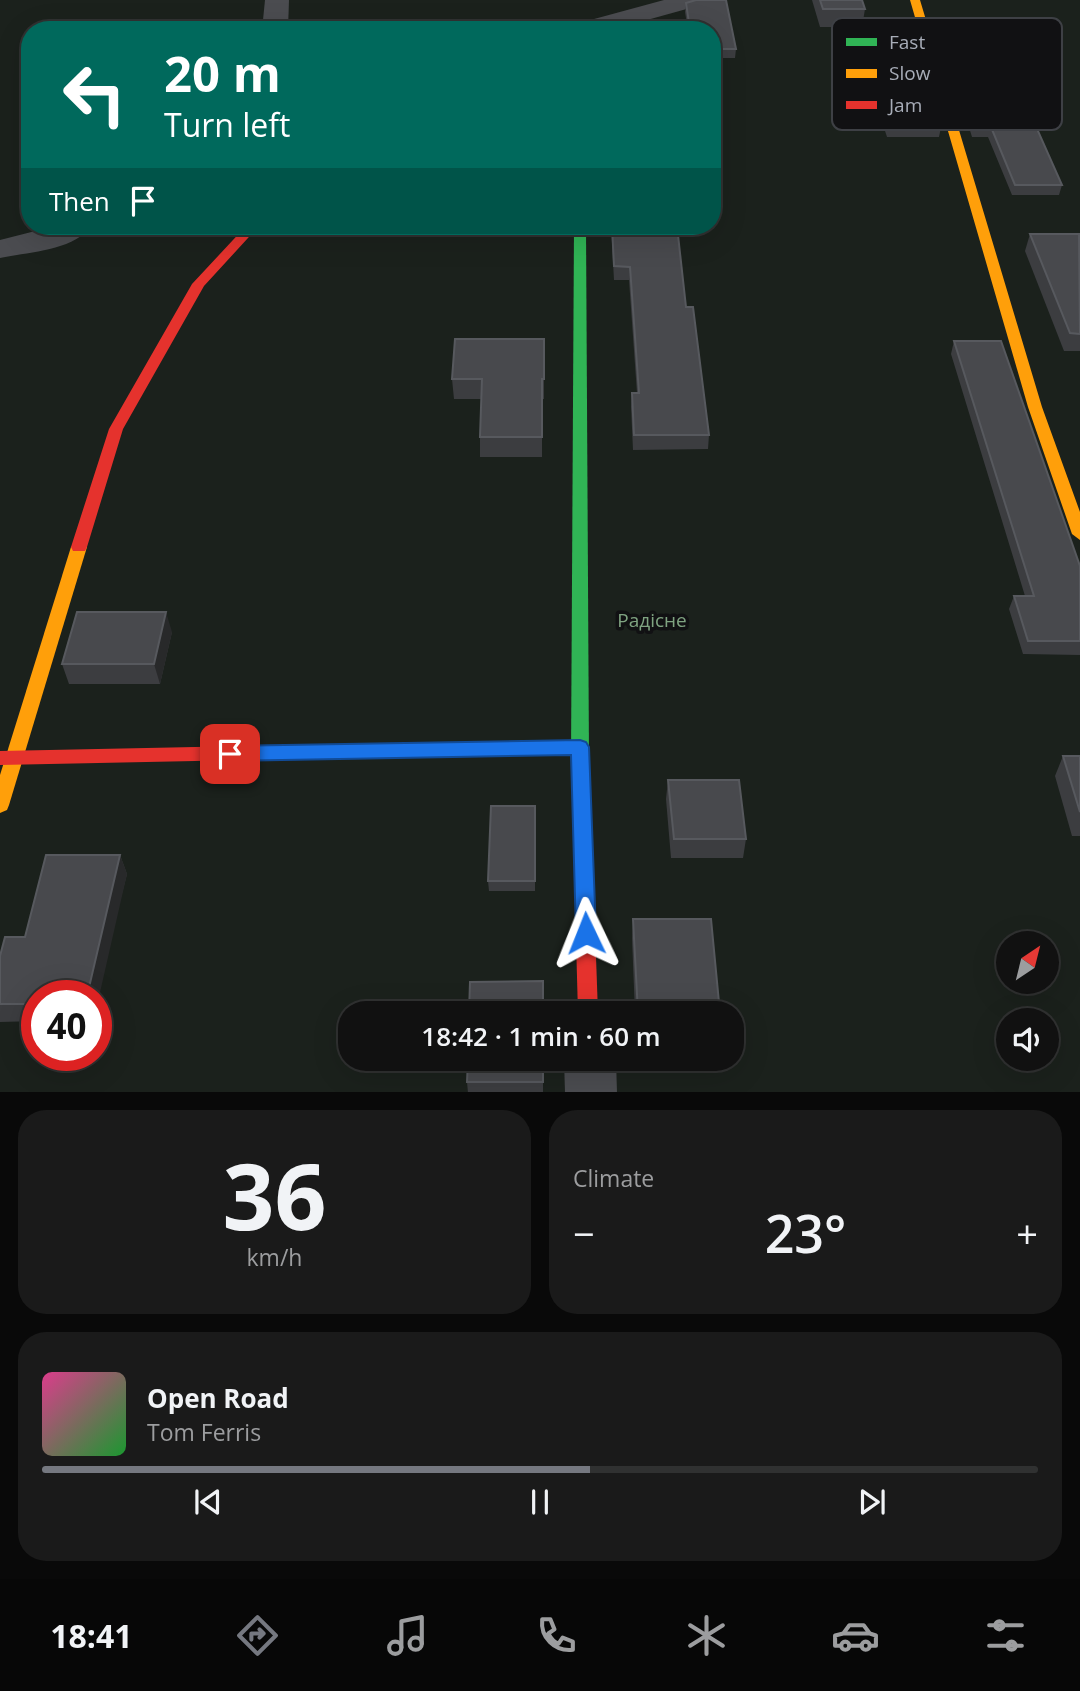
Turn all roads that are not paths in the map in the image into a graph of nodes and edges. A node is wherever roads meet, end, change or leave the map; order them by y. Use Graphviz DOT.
graph roads {
  1 [pos="277,0"];
  2 [pos="692,0"];
  3 [pos="915,0"];
  4 [pos="920,18"];
  5 [pos="276,21"];
  6 [pos="614,21"];
  7 [pos="953,130"];
  8 [pos="60,235"];
  9 [pos="245,235"];
  10 [pos="580,235"];
  11 [pos="0,249"];
  12 [pos="1080,534"];
  13 [pos="580,747"];
  14 [pos="7,758"];
  15 [pos="0,805"];
  16 [pos="588,1001"];
  17 [pos="590,1071"];
  18 [pos="591,1092"];
  1 -- 5 [label="street"];
  2 -- 6 [label="street"];
  3 -- 4 [label="street"];
  7 -- 12 [label="street"];
  8 -- 11 [label="street"];
  9 -- 14 [label="street"];
  10 -- 13 [label="street"];
  13 -- 14 [label="street"];
  13 -- 16 [label="street"];
  14 -- 15 [label="street"];
  17 -- 18 [label="street"];
}
